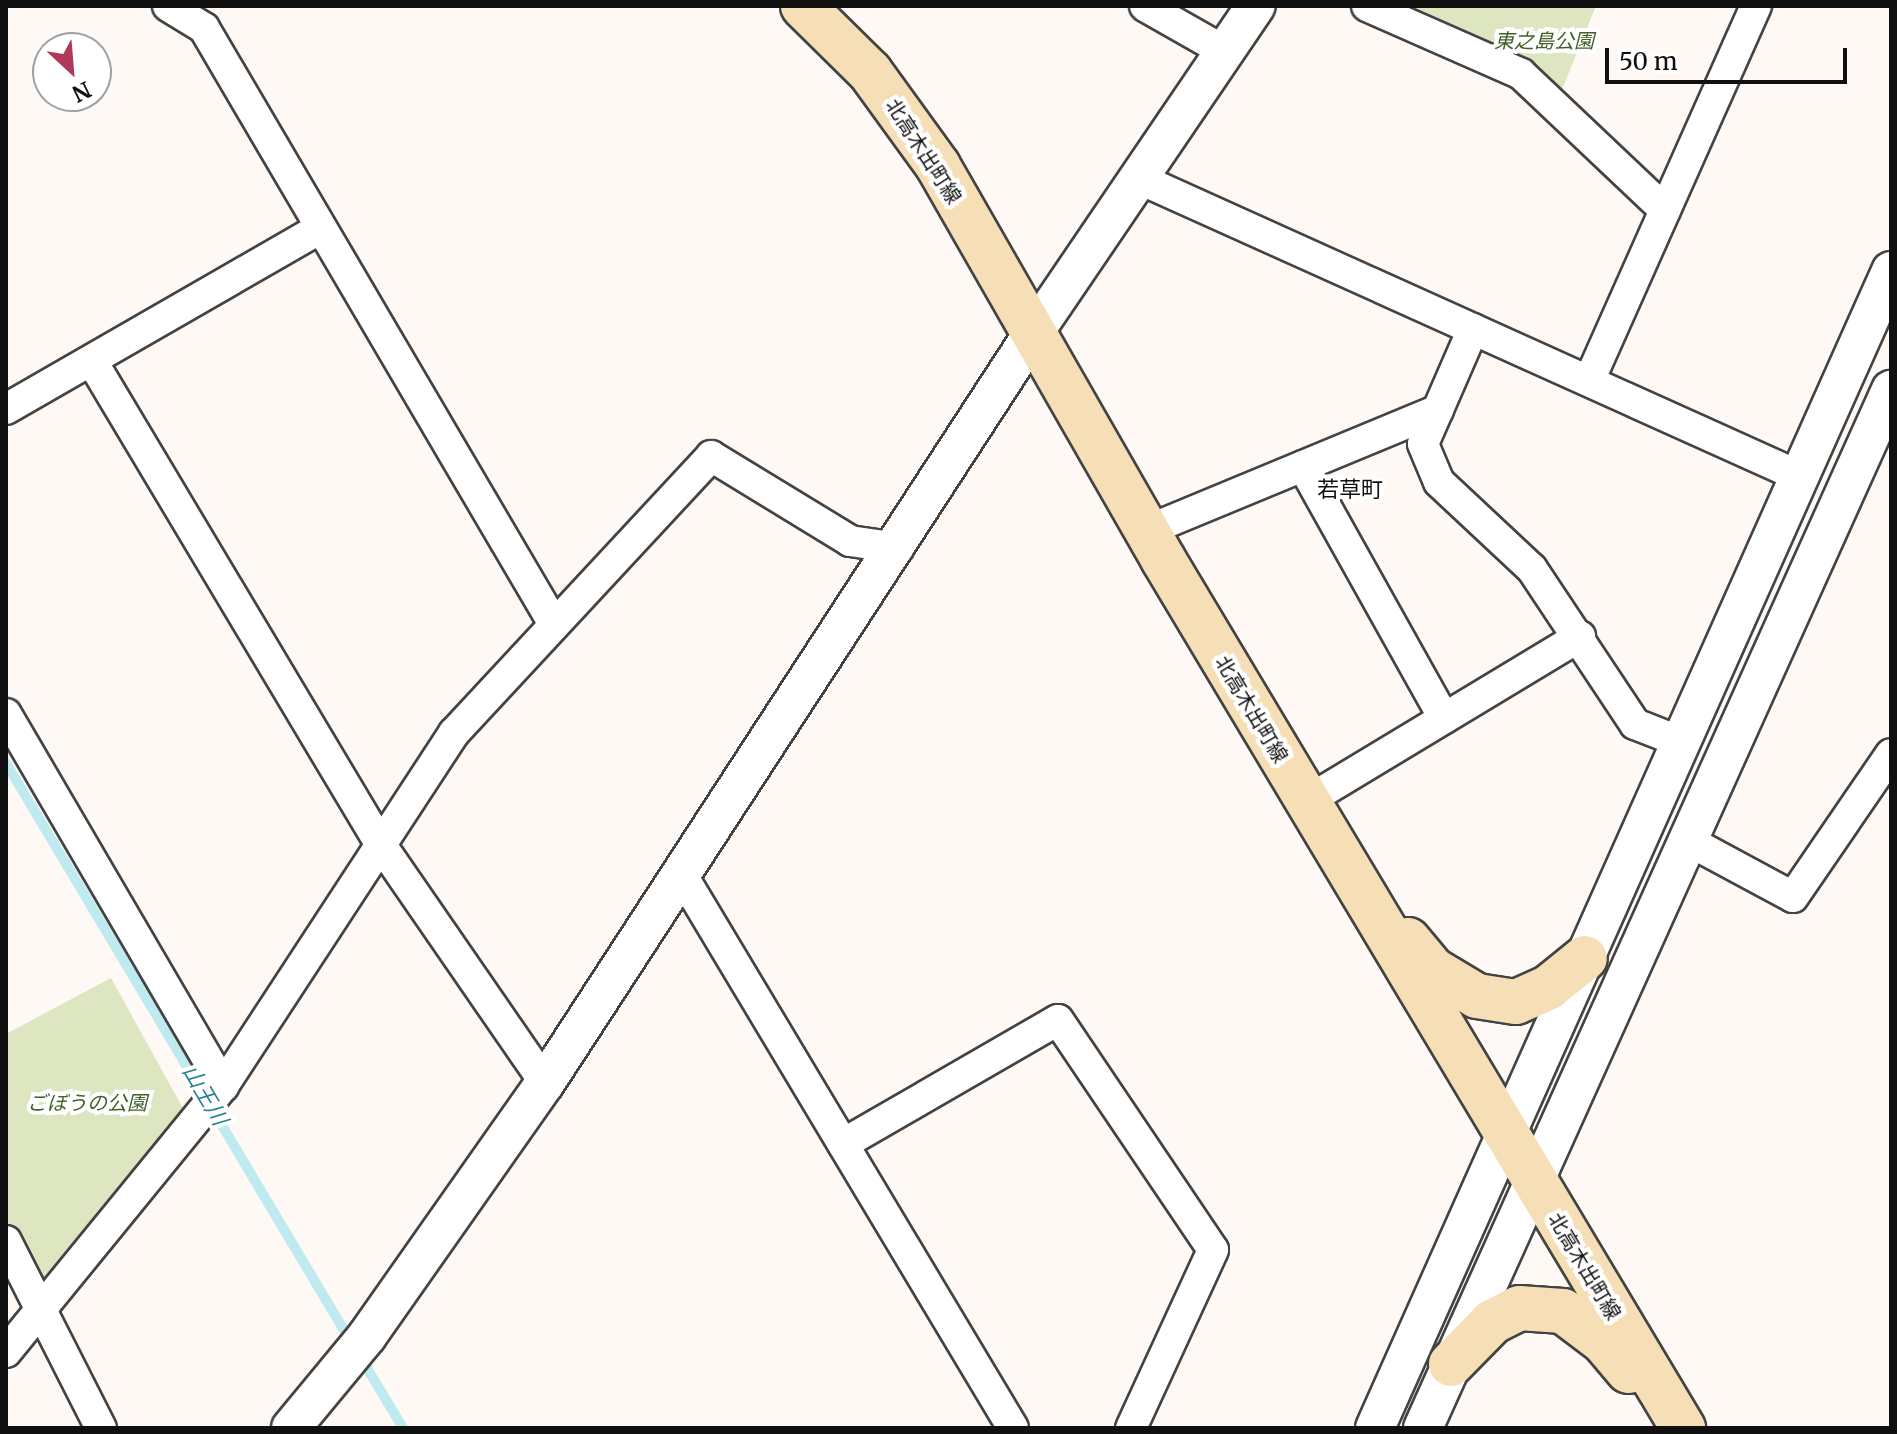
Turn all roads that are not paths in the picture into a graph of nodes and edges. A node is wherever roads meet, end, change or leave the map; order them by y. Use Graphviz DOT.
graph roads {
  1 [pos="168,6"];
  2 [pos="803,6"];
  3 [pos="1145,6"];
  4 [pos="1256,6"];
  5 [pos="1367,6"];
  6 [pos="1756,6"];
  7 [pos="1226,52"];
  8 [pos="1140,179"];
  9 [pos="1665,210"];
  10 [pos="321,228"];
  11 [pos="1891,271"];
  12 [pos="1473,329"];
  13 [pos="1032,335"];
  14 [pos="93,363"];
  15 [pos="1589,381"];
  16 [pos="1891,390"];
  17 [pos="6,409"];
  18 [pos="1438,410"];
  19 [pos="1303,466"];
  20 [pos="1799,476"];
  21 [pos="1146,531"];
  22 [pos="898,548"];
  23 [pos="554,624"];
  24 [pos="1580,636"];
  25 [pos="6,714"];
  26 [pos="1444,718"];
  27 [pos="1681,742"];
  28 [pos="1891,754"];
  29 [pos="1307,801"];
  30 [pos="1687,840"];
  31 [pos="381,845"];
  32 [pos="1339,854"];
  33 [pos="683,877"];
  34 [pos="1585,958"];
  35 [pos="545,1083"];
  36 [pos="223,1086"];
  37 [pos="1506,1136"];
  38 [pos="843,1144"];
  39 [pos="1533,1180"];
  40 [pos="6,1241"];
  41 [pos="40,1312"];
  42 [pos="6,1352"];
  43 [pos="1451,1364"];
  44 [pos="101,1428"];
  45 [pos="291,1428"];
  46 [pos="1013,1428"];
  47 [pos="1131,1428"];
  48 [pos="1375,1428"];
  49 [pos="1423,1428"];
  50 [pos="1675,1428"];
  51 [pos="1683,1428"];
  1 -- 10 [label="street"];
  2 -- 13 [label="main road, 北高木出町線"];
  3 -- 7 [label="street"];
  4 -- 7 [label="street"];
  5 -- 9 [label="street"];
  6 -- 9 [label="street"];
  7 -- 8 [label="street"];
  8 -- 12 [label="street"];
  8 -- 13 [label="street"];
  9 -- 15 [label="street"];
  10 -- 14 [label="street"];
  10 -- 23 [label="street"];
  11 -- 20 [label="street"];
  12 -- 15 [label="street"];
  12 -- 18 [label="street"];
  13 -- 21 [label="main road, 北高木出町線"];
  13 -- 22 [label="street"];
  14 -- 17 [label="street"];
  14 -- 31 [label="street"];
  15 -- 20 [label="street"];
  16 -- 30 [label="street"];
  18 -- 19 [label="street"];
  18 -- 24 [label="street"];
  19 -- 21 [label="street"];
  19 -- 26 [label="street"];
  20 -- 27 [label="street"];
  21 -- 29 [label="main road, 北高木出町線"];
  22 -- 23 [label="street"];
  22 -- 33 [label="street"];
  23 -- 31 [label="street"];
  24 -- 26 [label="street"];
  24 -- 27 [label="street"];
  25 -- 36 [label="street"];
  26 -- 29 [label="street"];
  27 -- 34 [label="street"];
  28 -- 30 [label="street"];
  29 -- 32 [label="main road, 北高木出町線"];
  30 -- 39 [label="street"];
  31 -- 35 [label="street"];
  31 -- 36 [label="street"];
  32 -- 34 [label="main road"];
  32 -- 37 [label="main road, 北高木出町線"];
  33 -- 35 [label="street"];
  33 -- 38 [label="street"];
  34 -- 37 [label="street"];
  35 -- 45 [label="street"];
  36 -- 41 [label="street"];
  37 -- 39 [label="main road, 北高木出町線"];
  37 -- 48 [label="street"];
  38 -- 46 [label="street"];
  38 -- 47 [label="street"];
  39 -- 43 [label="street"];
  39 -- 51 [label="main road, 北高木出町線"];
  40 -- 41 [label="street"];
  41 -- 42 [label="street"];
  41 -- 44 [label="street"];
  43 -- 49 [label="street"];
  43 -- 50 [label="main road"];
}
